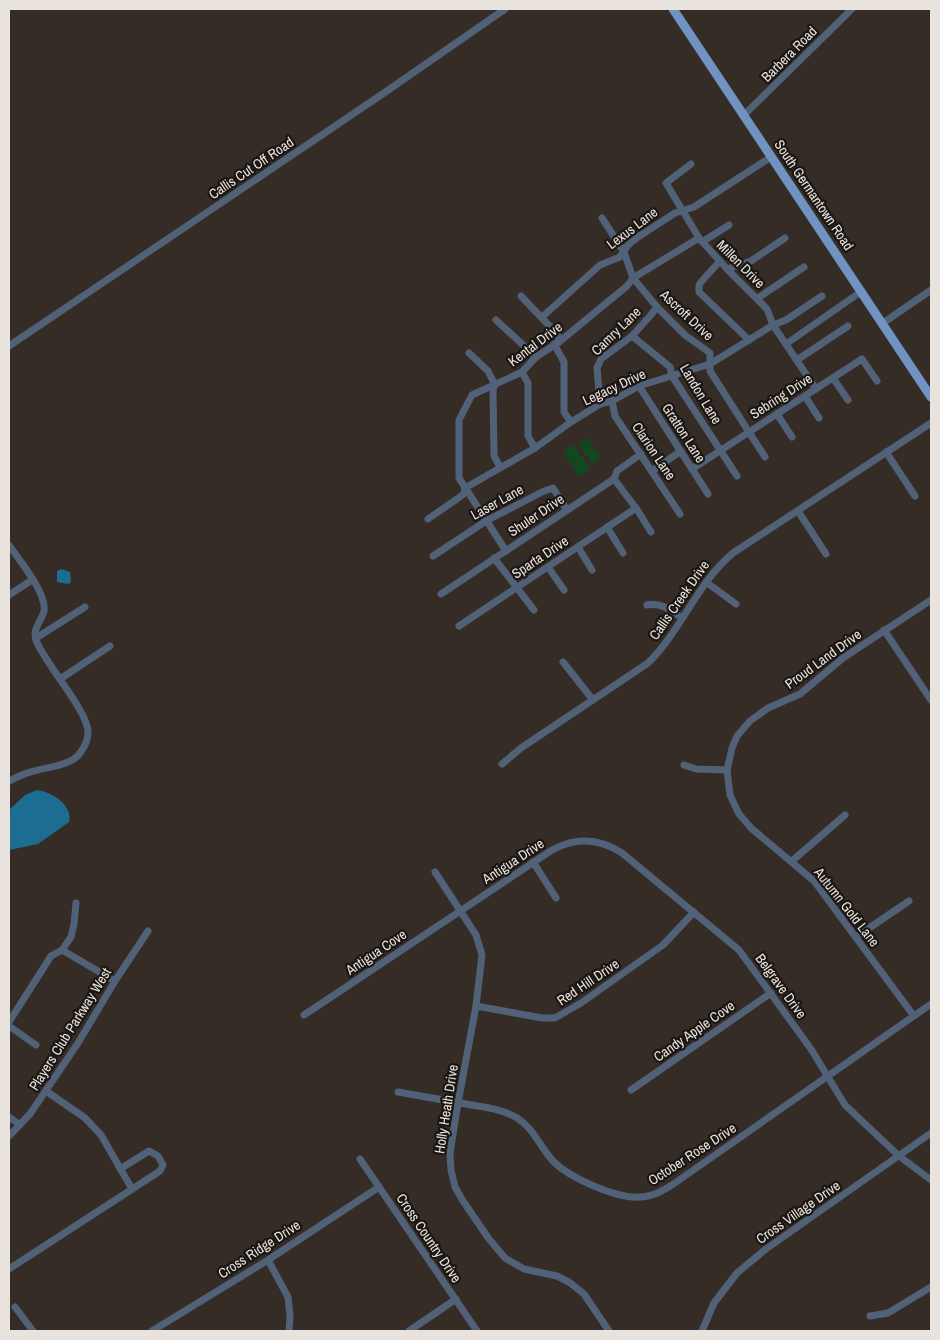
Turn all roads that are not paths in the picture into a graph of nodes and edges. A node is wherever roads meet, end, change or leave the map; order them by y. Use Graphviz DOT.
graph roads {
  1 [pos="505,9"];
  2 [pos="673,9"];
  3 [pos="852,9"];
  4 [pos="743,116"];
  5 [pos="771,157"];
  6 [pos="691,164"];
  7 [pos="684,211"];
  8 [pos="602,218"];
  9 [pos="729,225"];
  10 [pos="785,238"];
  11 [pos="700,240"];
  12 [pos="624,252"];
  13 [pos="720,261"];
  14 [pos="804,267"];
  15 [pos="727,269"];
  16 [pos="633,278"];
  17 [pos="931,290"];
  18 [pos="862,292"];
  19 [pos="521,296"];
  20 [pos="822,296"];
  21 [pos="758,298"];
  22 [pos="656,307"];
  23 [pos="542,317"];
  24 [pos="496,320"];
  25 [pos="884,323"];
  26 [pos="773,324"];
  27 [pos="848,326"];
  28 [pos="632,336"];
  29 [pos="749,340"];
  30 [pos="557,343"];
  31 [pos="786,344"];
  32 [pos="9,346"];
  33 [pos="469,353"];
  34 [pos="536,358"];
  35 [pos="797,360"];
  36 [pos="710,364"];
  37 [pos="522,372"];
  38 [pos="672,376"];
  39 [pos="833,378"];
  40 [pos="876,381"];
  41 [pos="495,385"];
  42 [pos="639,386"];
  43 [pos="816,389"];
  44 [pos="805,396"];
  45 [pos="931,397"];
  46 [pos="848,400"];
  47 [pos="612,401"];
  48 [pos="600,404"];
  49 [pos="777,414"];
  50 [pos="819,418"];
  51 [pos="571,422"];
  52 [pos="931,423"];
  53 [pos="749,432"];
  54 [pos="792,437"];
  55 [pos="535,448"];
  56 [pos="721,451"];
  57 [pos="681,452"];
  58 [pos="886,452"];
  59 [pos="641,454"];
  60 [pos="765,457"];
  61 [pos="500,467"];
  62 [pos="692,469"];
  63 [pos="652,471"];
  64 [pos="737,476"];
  65 [pos="614,479"];
  66 [pos="465,488"];
  67 [pos="708,494"];
  68 [pos="914,496"];
  69 [pos="636,508"];
  70 [pos="567,510"];
  71 [pos="798,511"];
  72 [pos="680,514"];
  73 [pos="428,519"];
  74 [pos="486,521"];
  75 [pos="607,527"];
  76 [pos="650,532"];
  77 [pos="9,545"];
  78 [pos="578,547"];
  79 [pos="506,551"];
  80 [pos="623,553"];
  81 [pos="826,554"];
  82 [pos="433,556"];
  83 [pos="494,558"];
  84 [pos="548,567"];
  85 [pos="592,570"];
  86 [pos="32,580"];
  87 [pos="706,582"];
  88 [pos="516,588"];
  89 [pos="564,590"];
  90 [pos="10,592"];
  91 [pos="441,594"];
  92 [pos="931,600"];
  93 [pos="647,604"];
  94 [pos="736,604"];
  95 [pos="85,607"];
  96 [pos="534,610"];
  97 [pos="682,618"];
  98 [pos="459,626"];
  99 [pos="884,630"];
  100 [pos="36,638"];
  101 [pos="110,646"];
  102 [pos="563,662"];
  103 [pos="60,679"];
  104 [pos="593,700"];
  105 [pos="931,700"];
  106 [pos="502,764"];
  107 [pos="684,765"];
  108 [pos="727,770"];
  109 [pos="9,781"];
  110 [pos="845,814"];
  111 [pos="583,840"];
  112 [pos="792,861"];
  113 [pos="533,862"];
  114 [pos="435,872"];
  115 [pos="556,898"];
  116 [pos="909,901"];
  117 [pos="76,903"];
  118 [pos="461,911"];
  119 [pos="694,912"];
  120 [pos="148,931"];
  121 [pos="856,937"];
  122 [pos="62,950"];
  123 [pos="115,981"];
  124 [pos="771,993"];
  125 [pos="931,1004"];
  126 [pos="476,1006"];
  127 [pos="304,1014"];
  128 [pos="914,1016"];
  129 [pos="9,1022"];
  130 [pos="9,1026"];
  131 [pos="36,1045"];
  132 [pos="828,1076"];
  133 [pos="46,1090"];
  134 [pos="631,1090"];
  135 [pos="398,1092"];
  136 [pos="458,1102"];
  137 [pos="9,1117"];
  138 [pos="20,1125"];
  139 [pos="10,1132"];
  140 [pos="931,1133"];
  141 [pos="899,1156"];
  142 [pos="360,1160"];
  143 [pos="120,1169"];
  144 [pos="931,1180"];
  145 [pos="379,1187"];
  146 [pos="132,1189"];
  147 [pos="268,1260"];
  148 [pos="9,1269"];
  149 [pos="931,1287"];
  150 [pos="456,1299"];
  151 [pos="15,1306"];
  152 [pos="870,1316"];
  153 [pos="33,1331"];
  154 [pos="155,1331"];
  155 [pos="289,1331"];
  156 [pos="410,1331"];
  157 [pos="477,1331"];
  158 [pos="609,1331"];
  159 [pos="702,1331"];
  1 -- 32 [label="street, Callis Cut Off Road"];
  2 -- 4 [label="main road, South Germantown Road"];
  3 -- 4 [label="street, Barbera Road"];
  4 -- 5 [label="main road, South Germantown Road"];
  5 -- 7 [label="street, Lexus Lane"];
  5 -- 18 [label="main road, South Germantown Road"];
  6 -- 7 [label="street, Millen Drive"];
  7 -- 11 [label="street, Millen Drive"];
  7 -- 12 [label="street, Lexus Lane"];
  8 -- 12 [label="street, Ascroft Drive"];
  9 -- 11 [label="street, Kental Drive"];
  10 -- 15 [label="street"];
  11 -- 13 [label="street, Millen Drive"];
  11 -- 16 [label="street, Kental Drive"];
  12 -- 16 [label="street, Ascroft Drive"];
  12 -- 23 [label="street, Lexus Lane"];
  13 -- 15 [label="street, Millen Drive"];
  13 -- 29 [label="street"];
  14 -- 21 [label="street"];
  15 -- 21 [label="street, Millen Drive"];
  16 -- 22 [label="street, Ascroft Drive"];
  16 -- 30 [label="street, Kental Drive"];
  17 -- 25 [label="street"];
  18 -- 25 [label="main road, South Germantown Road"];
  18 -- 31 [label="street"];
  19 -- 23 [label="street"];
  20 -- 26 [label="street, Legacy Drive"];
  21 -- 26 [label="street, Millen Drive"];
  22 -- 28 [label="street, Camry Lane"];
  22 -- 36 [label="street, Ascroft Drive"];
  23 -- 30 [label="street"];
  24 -- 34 [label="street"];
  25 -- 45 [label="main road, South Germantown Road"];
  26 -- 29 [label="street, Legacy Drive"];
  26 -- 31 [label="street, Millen Drive"];
  27 -- 35 [label="street"];
  28 -- 38 [label="street, Landon Lane"];
  28 -- 48 [label="street, Camry Lane"];
  29 -- 36 [label="street, Legacy Drive"];
  30 -- 34 [label="street, Kental Drive"];
  30 -- 51 [label="street"];
  31 -- 35 [label="street, Millen Drive"];
  33 -- 41 [label="street"];
  34 -- 37 [label="street, Kental Drive"];
  35 -- 43 [label="street, Millen Drive"];
  36 -- 38 [label="street, Legacy Drive"];
  36 -- 53 [label="street, Ascroft Drive"];
  37 -- 41 [label="street, Kental Drive"];
  37 -- 55 [label="street"];
  38 -- 42 [label="street, Legacy Drive"];
  38 -- 56 [label="street, Landon Lane"];
  39 -- 40 [label="street, Sebring Drive"];
  39 -- 43 [label="street, Sebring Drive"];
  39 -- 46 [label="street"];
  41 -- 61 [label="street"];
  41 -- 66 [label="street, Kental Drive"];
  42 -- 47 [label="street, Legacy Drive"];
  42 -- 57 [label="street, Gratton Lane"];
  43 -- 44 [label="street, Sebring Drive"];
  44 -- 49 [label="street, Sebring Drive"];
  44 -- 50 [label="street"];
  47 -- 48 [label="street, Legacy Drive"];
  47 -- 59 [label="street, Clarion Lane"];
  48 -- 51 [label="street, Legacy Drive"];
  49 -- 53 [label="street, Sebring Drive"];
  49 -- 54 [label="street"];
  51 -- 55 [label="street, Legacy Drive"];
  52 -- 58 [label="street, Callis Creek Drive"];
  53 -- 56 [label="street, Sebring Drive"];
  53 -- 60 [label="street, Ascroft Drive"];
  55 -- 61 [label="street, Legacy Drive"];
  56 -- 62 [label="street, Sebring Drive"];
  56 -- 64 [label="street, Landon Lane"];
  57 -- 62 [label="street, Gratton Lane"];
  57 -- 63 [label="street"];
  58 -- 68 [label="street"];
  58 -- 71 [label="street, Callis Creek Drive"];
  59 -- 63 [label="street, Clarion Lane"];
  59 -- 65 [label="street, Shuler Drive"];
  61 -- 66 [label="street, Legacy Drive"];
  62 -- 67 [label="street, Gratton Lane"];
  63 -- 72 [label="street, Clarion Lane"];
  65 -- 69 [label="street"];
  65 -- 70 [label="street, Shuler Drive"];
  66 -- 73 [label="street, Legacy Drive"];
  66 -- 74 [label="street, Kental Drive"];
  69 -- 75 [label="street, Sparta Drive"];
  69 -- 76 [label="street"];
  70 -- 74 [label="street, Laser Lane"];
  70 -- 79 [label="street, Shuler Drive"];
  71 -- 81 [label="street"];
  71 -- 87 [label="street, Callis Creek Drive"];
  74 -- 79 [label="street, Kental Drive"];
  74 -- 82 [label="street, Laser Lane"];
  75 -- 78 [label="street, Sparta Drive"];
  75 -- 80 [label="street"];
  77 -- 86 [label="street"];
  78 -- 84 [label="street, Sparta Drive"];
  78 -- 85 [label="street"];
  79 -- 83 [label="street, Shuler Drive"];
  83 -- 88 [label="street"];
  83 -- 91 [label="street, Shuler Drive"];
  84 -- 88 [label="street, Sparta Drive"];
  84 -- 89 [label="street"];
  86 -- 90 [label="street"];
  86 -- 100 [label="street"];
  87 -- 94 [label="street"];
  87 -- 97 [label="street, Callis Creek Drive"];
  88 -- 96 [label="street"];
  88 -- 98 [label="street, Sparta Drive"];
  92 -- 99 [label="street, Proud Land Drive"];
  93 -- 97 [label="street"];
  95 -- 100 [label="street"];
  97 -- 104 [label="street, Callis Creek Drive"];
  99 -- 105 [label="street"];
  99 -- 108 [label="street, Proud Land Drive"];
  100 -- 103 [label="street"];
  101 -- 103 [label="street"];
  102 -- 104 [label="street"];
  103 -- 109 [label="street"];
  104 -- 106 [label="street, Callis Creek Drive"];
  107 -- 108 [label="street"];
  108 -- 112 [label="street, Autumn Gold Lane"];
  110 -- 112 [label="street"];
  111 -- 113 [label="street, Antigua Drive"];
  111 -- 119 [label="street, Belgrave Drive"];
  112 -- 121 [label="street, Autumn Gold Lane"];
  113 -- 115 [label="street"];
  113 -- 118 [label="street, Antigua Drive"];
  114 -- 118 [label="street, Holly Heath Drive"];
  116 -- 121 [label="street"];
  117 -- 122 [label="street"];
  118 -- 126 [label="street, Holly Heath Drive"];
  118 -- 127 [label="street, Antigua Cove"];
  119 -- 124 [label="street, Belgrave Drive"];
  119 -- 126 [label="street, Red Hill Drive"];
  120 -- 123 [label="street, Players Club Parkway West"];
  121 -- 128 [label="street, Autumn Gold Lane"];
  122 -- 123 [label="street"];
  122 -- 129 [label="street"];
  123 -- 133 [label="street, Players Club Parkway West"];
  124 -- 132 [label="street, Belgrave Drive"];
  124 -- 134 [label="street, Candy Apple Cove"];
  125 -- 128 [label="street, October Rose Drive"];
  126 -- 136 [label="street, Holly Heath Drive"];
  128 -- 132 [label="street, October Rose Drive"];
  130 -- 131 [label="street"];
  132 -- 136 [label="street, October Rose Drive"];
  132 -- 141 [label="street, Belgrave Drive"];
  133 -- 138 [label="street, Players Club Parkway West"];
  133 -- 143 [label="street"];
  135 -- 136 [label="street, October Rose Drive"];
  136 -- 158 [label="street, Holly Heath Drive"];
  137 -- 138 [label="street"];
  138 -- 139 [label="street, Players Club Parkway West"];
  140 -- 141 [label="street, Cross Village Drive"];
  141 -- 144 [label="street, Belgrave Drive"];
  141 -- 159 [label="street, Cross Village Drive"];
  142 -- 145 [label="street, Cross Country Drive"];
  143 -- 146 [label="street"];
  143 -- 146 [label="street"];
  145 -- 147 [label="street, Cross Ridge Drive"];
  145 -- 150 [label="street, Cross Country Drive"];
  146 -- 148 [label="street"];
  147 -- 154 [label="street, Cross Ridge Drive"];
  147 -- 155 [label="street"];
  149 -- 152 [label="street"];
  150 -- 156 [label="street"];
  150 -- 157 [label="street, Cross Country Drive"];
  151 -- 153 [label="street"];
}
